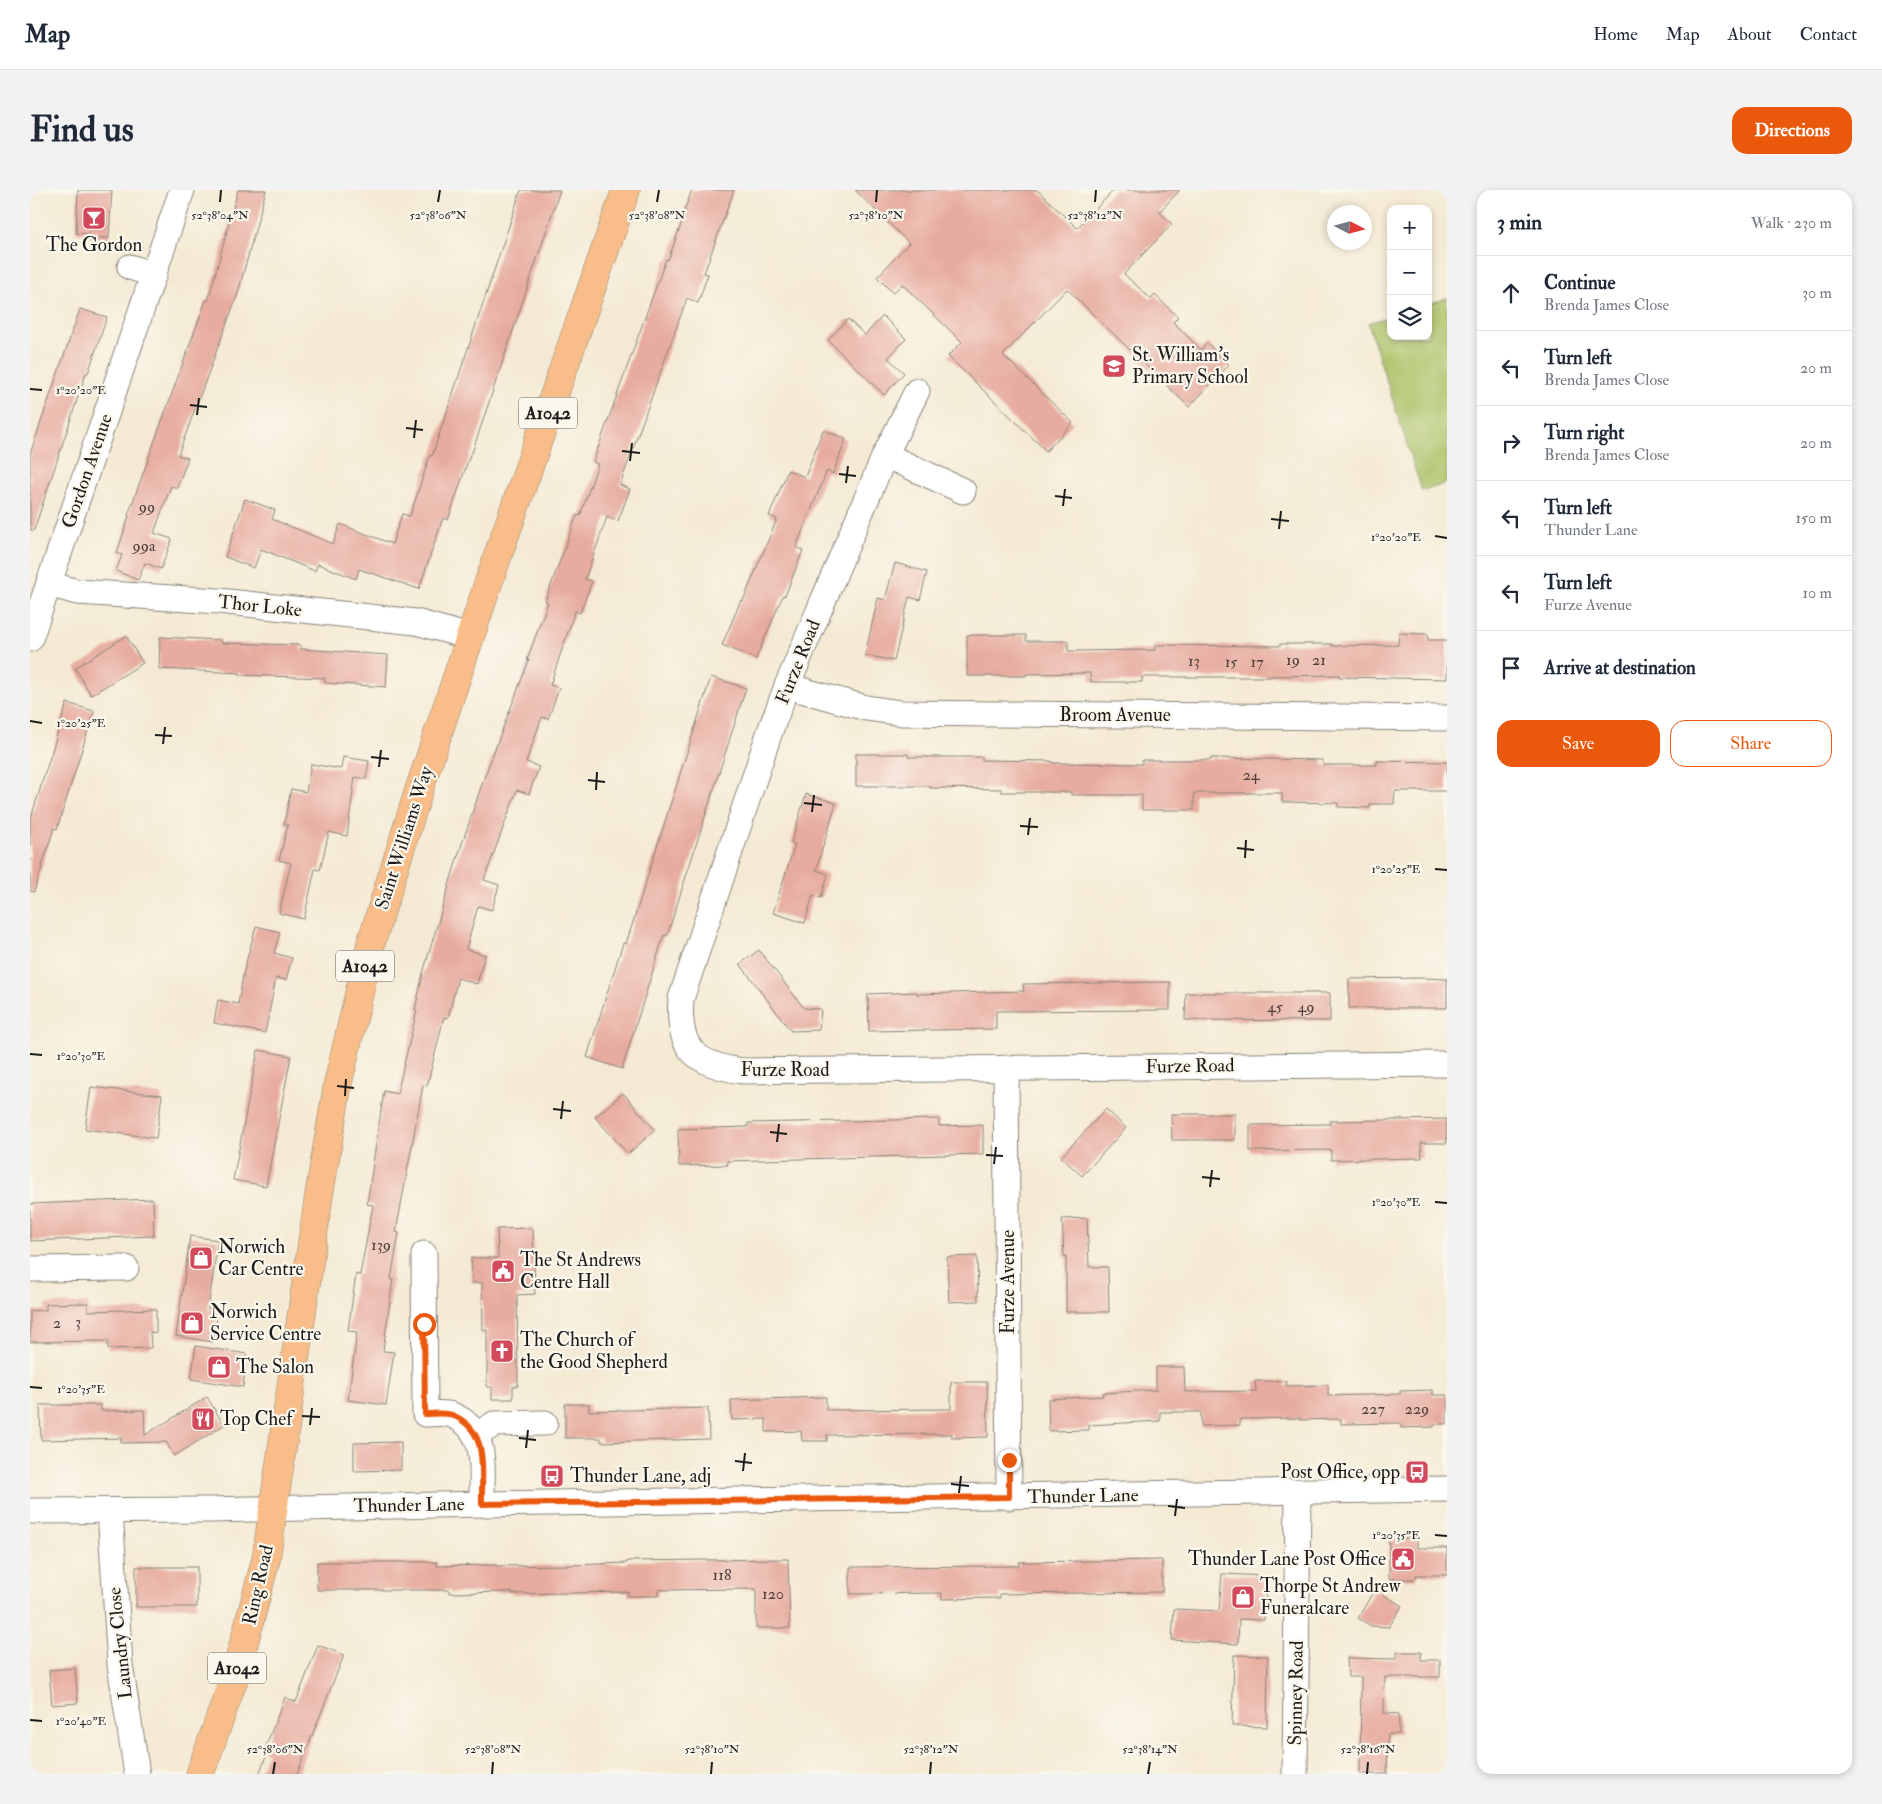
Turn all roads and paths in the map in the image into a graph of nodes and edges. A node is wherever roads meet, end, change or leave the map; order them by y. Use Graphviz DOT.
graph roads {
  1 [pos="182,190"];
  2 [pos="626,190"];
  3 [pos="130,267"];
  4 [pos="154,275"];
  5 [pos="917,391"];
  6 [pos="885,455"];
  7 [pos="963,491"];
  8 [pos="49,584"];
  9 [pos="470,637"];
  10 [pos="30,639"];
  11 [pos="787,686"];
  12 [pos="1447,718"];
  13 [pos="1447,1064"];
  14 [pos="1006,1068"];
  15 [pos="424,1254"];
  16 [pos="126,1268"];
  17 [pos="30,1269"];
  18 [pos="545,1423"];
  19 [pos="477,1435"];
  20 [pos="1447,1489"];
  21 [pos="1298,1492"];
  22 [pos="1009,1497"];
  23 [pos="482,1504"];
  24 [pos="274,1508"];
  25 [pos="30,1511"];
  26 [pos="110,1511"];
  27 [pos="137,1774"];
  28 [pos="200,1774"];
  29 [pos="1295,1774"];
  1 -- 4 [label="street, Gordon Avenue"];
  2 -- 9 [label="highway, Saint Williams Way / A1042"];
  3 -- 4 [label="street"];
  4 -- 8 [label="street, Gordon Avenue"];
  5 -- 6 [label="street, Furze Road"];
  6 -- 7 [label="street"];
  6 -- 11 [label="street, Furze Road"];
  8 -- 9 [label="street, Thor Loke"];
  8 -- 10 [label="street, Gordon Avenue"];
  9 -- 24 [label="highway, Saint Williams Way / A1042"];
  11 -- 12 [label="street, Broom Avenue"];
  11 -- 14 [label="street, Furze Road"];
  13 -- 14 [label="street, Furze Road"];
  14 -- 22 [label="street, Furze Avenue"];
  15 -- 19 [label="street"];
  16 -- 17 [label="street"];
  18 -- 19 [label="street"];
  19 -- 23 [label="street"];
  20 -- 21 [label="street, Thunder Lane"];
  21 -- 22 [label="street, Thunder Lane"];
  21 -- 29 [label="street, Spinney Road"];
  22 -- 23 [label="street, Thunder Lane"];
  23 -- 24 [label="street, Thunder Lane"];
  24 -- 26 [label="street, Thunder Lane"];
  24 -- 28 [label="highway, Ring Road / A1042"];
  25 -- 26 [label="street, Thunder Lane"];
  26 -- 27 [label="street, Laundry Close"];
}
